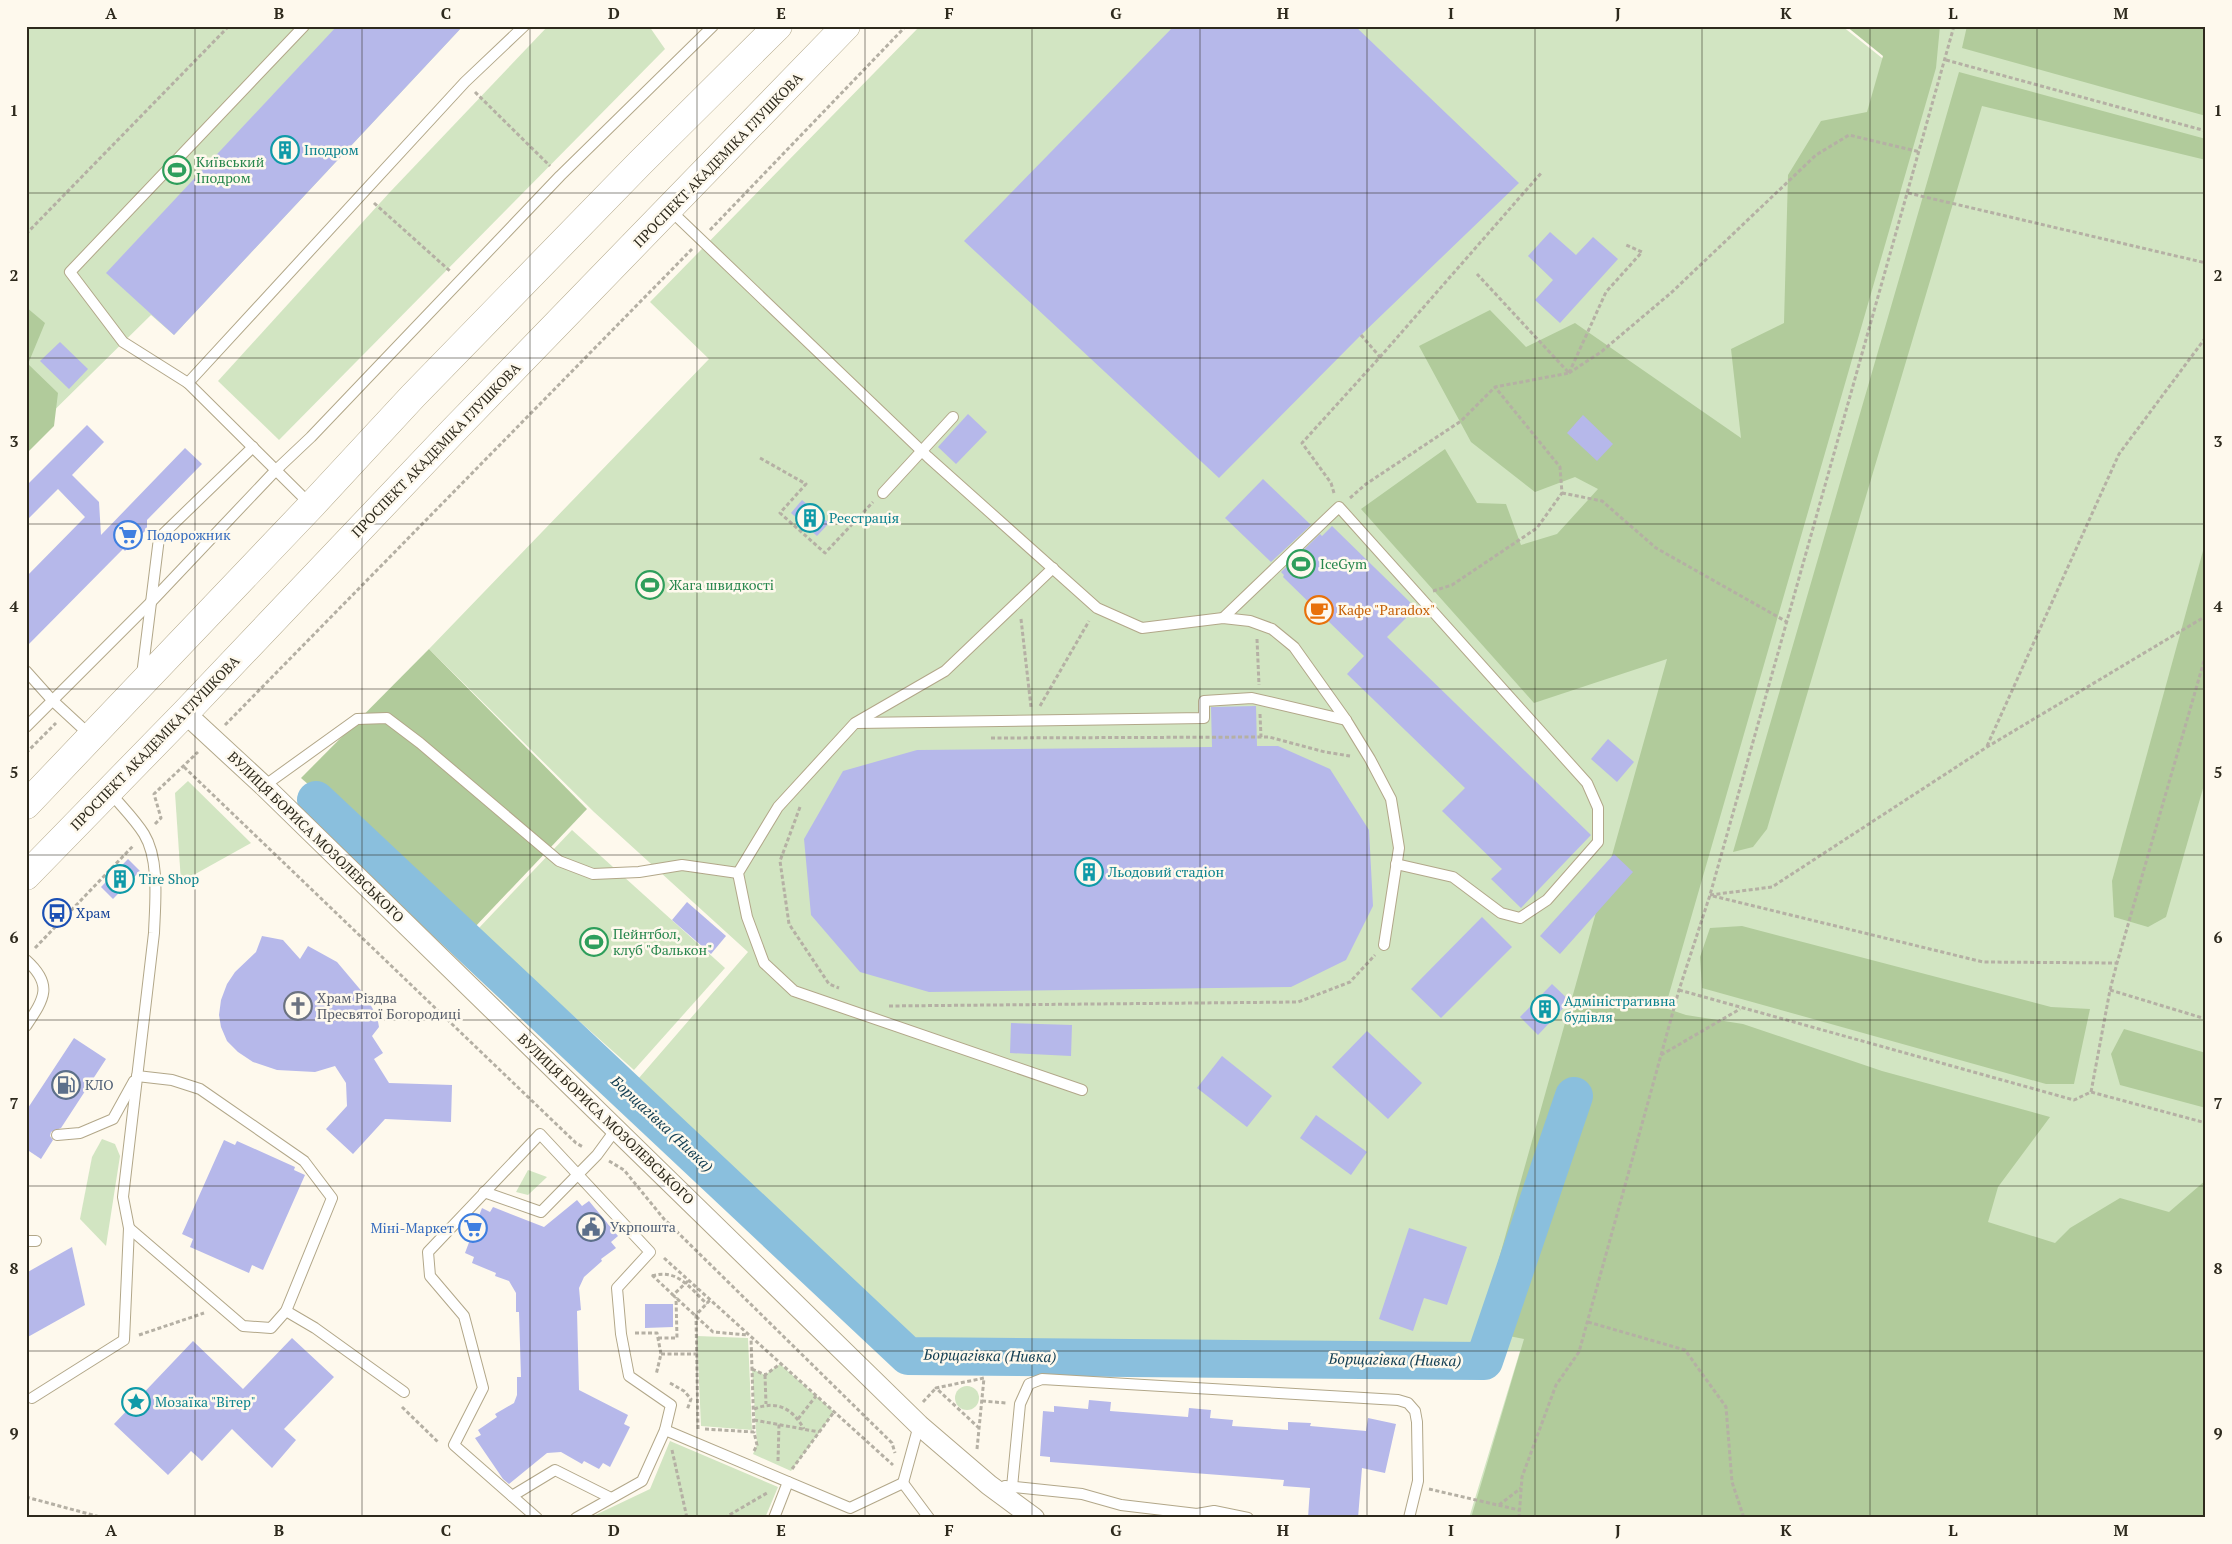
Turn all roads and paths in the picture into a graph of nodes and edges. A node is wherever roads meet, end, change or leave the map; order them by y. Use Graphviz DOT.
graph roads {
  1 [pos="229,26"];
  2 [pos="304,26"];
  3 [pos="524,26"];
  4 [pos="713,26"];
  5 [pos="778,26"];
  6 [pos="846,26"];
  7 [pos="906,26"];
  8 [pos="1954,26"];
  9 [pos="1946,60"];
  10 [pos="465,82"];
  11 [pos="2206,131"];
  12 [pos="1920,152"];
  13 [pos="1542,172"];
  14 [pos="560,176"];
  15 [pos="363,193"];
  16 [pos="1908,194"];
  17 [pos="670,209"];
  18 [pos="26,234"];
  19 [pos="701,239"];
  20 [pos="1626,246"];
  21 [pos="2206,263"];
  22 [pos="1477,274"];
  23 [pos="460,280"];
  24 [pos="1361,335"];
  25 [pos="2206,337"];
  26 [pos="1380,357"];
  27 [pos="1569,373"];
  28 [pos="188,383"];
  29 [pos="1495,387"];
  30 [pos="953,416"];
  31 [pos="253,447"];
  32 [pos="922,450"];
  33 [pos="760,458"];
  34 [pos="276,470"];
  35 [pos="883,493"];
  36 [pos="1562,493"];
  37 [pos="312,506"];
  38 [pos="1339,507"];
  39 [pos="1053,568"];
  40 [pos="1419,595"];
  41 [pos="1019,600"];
  42 [pos="150,603"];
  43 [pos="1097,608"];
  44 [pos="2206,616"];
  45 [pos="1223,618"];
  46 [pos="1787,622"];
  47 [pos="1257,623"];
  48 [pos="2206,654"];
  49 [pos="26,671"];
  50 [pos="140,686"];
  51 [pos="52,700"];
  52 [pos="1259,700"];
  53 [pos="185,713"];
  54 [pos="1033,720"];
  55 [pos="1346,720"];
  56 [pos="855,723"];
  57 [pos="26,727"];
  58 [pos="92,737"];
  59 [pos="213,737"];
  60 [pos="1261,737"];
  61 [pos="983,738"];
  62 [pos="1987,747"];
  63 [pos="1370,759"];
  64 [pos="184,767"];
  65 [pos="264,786"];
  66 [pos="108,790"];
  67 [pos="803,798"];
  68 [pos="26,805"];
  69 [pos="144,834"];
  70 [pos="1396,864"];
  71 [pos="738,873"];
  72 [pos="26,876"];
  73 [pos="1710,895"];
  74 [pos="1384,945"];
  75 [pos="33,951"];
  76 [pos="26,960"];
  77 [pos="2117,963"];
  78 [pos="1679,990"];
  79 [pos="2110,990"];
  80 [pos="846,991"];
  81 [pos="880,1006"];
  82 [pos="1740,1008"];
  83 [pos="2206,1019"];
  84 [pos="26,1026"];
  85 [pos="1661,1056"];
  86 [pos="137,1076"];
  87 [pos="1082,1090"];
  88 [pos="2091,1092"];
  89 [pos="2206,1123"];
  90 [pos="616,1129"];
  91 [pos="56,1135"];
  92 [pos="597,1155"];
  93 [pos="578,1174"];
  94 [pos="484,1192"];
  95 [pos="129,1228"];
  96 [pos="661,1256"];
  97 [pos="651,1268"];
  98 [pos="652,1276"];
  99 [pos="687,1282"];
  100 [pos="675,1296"];
  101 [pos="710,1300"];
  102 [pos="706,1304"];
  103 [pos="220,1307"];
  104 [pos="286,1311"];
  105 [pos="696,1315"];
  106 [pos="1588,1322"];
  107 [pos="620,1334"];
  108 [pos="750,1336"];
  109 [pos="658,1338"];
  110 [pos="124,1340"];
  111 [pos="660,1354"];
  112 [pos="696,1354"];
  113 [pos="780,1364"];
  114 [pos="752,1369"];
  115 [pos="656,1375"];
  116 [pos="765,1375"];
  117 [pos="629,1376"];
  118 [pos="404,1392"];
  119 [pos="816,1396"];
  120 [pos="32,1398"];
  121 [pos="982,1401"];
  122 [pos="766,1404"];
  123 [pos="1020,1404"];
  124 [pos="754,1409"];
  125 [pos="834,1412"];
  126 [pos="686,1414"];
  127 [pos="798,1419"];
  128 [pos="754,1420"];
  129 [pos="779,1424"];
  130 [pos="919,1425"];
  131 [pos="690,1426"];
  132 [pos="979,1428"];
  133 [pos="698,1429"];
  134 [pos="804,1429"];
  135 [pos="665,1430"];
  136 [pos="754,1432"];
  137 [pos="819,1432"];
  138 [pos="707,1433"];
  139 [pos="670,1441"];
  140 [pos="445,1448"];
  141 [pos="753,1454"];
  142 [pos="769,1461"];
  143 [pos="784,1468"];
  144 [pos="1014,1471"];
  145 [pos="900,1472"];
  146 [pos="982,1478"];
  147 [pos="788,1482"];
  148 [pos="903,1483"];
  149 [pos="1417,1486"];
  150 [pos="1012,1487"];
  151 [pos="1024,1488"];
  152 [pos="1521,1488"];
  153 [pos="770,1491"];
  154 [pos="512,1496"];
  155 [pos="26,1497"];
  156 [pos="611,1498"];
  157 [pos="1498,1505"];
  158 [pos="1520,1510"];
  159 [pos="102,1518"];
  160 [pos="537,1518"];
  161 [pos="576,1518"];
  162 [pos="687,1518"];
  163 [pos="724,1518"];
  164 [pos="774,1518"];
  165 [pos="929,1518"];
  166 [pos="1034,1518"];
  167 [pos="1248,1518"];
  168 [pos="1409,1518"];
  169 [pos="1519,1518"];
  170 [pos="1744,1518"];
  1 -- 18 [label="path"];
  2 -- 28 [label="lane"];
  3 -- 10 [label="lane"];
  4 -- 14 [label="lane"];
  5 -- 37 [label="highway"];
  6 -- 17 [label="highway, ПРОСПЕКТ АКАДЕМІКА ГЛУШКОВА"];
  7 -- 19 [label="path"];
  8 -- 9 [label="path"];
  9 -- 11 [label="path"];
  9 -- 12 [label="path"];
  10 -- 14 [label="path"];
  10 -- 15 [label="lane"];
  12 -- 16 [label="path"];
  12 -- 27 [label="path"];
  13 -- 26 [label="path"];
  14 -- 23 [label="lane"];
  15 -- 23 [label="path"];
  15 -- 28 [label="lane"];
  16 -- 21 [label="path"];
  16 -- 46 [label="path"];
  17 -- 19 [label="lane"];
  17 -- 53 [label="highway, ПРОСПЕКТ АКАДЕМІКА ГЛУШКОВА"];
  19 -- 32 [label="lane"];
  19 -- 59 [label="path"];
  20 -- 27 [label="path"];
  22 -- 27 [label="path"];
  23 -- 34 [label="lane"];
  24 -- 26 [label="path"];
  25 -- 62 [label="path"];
  26 -- 38 [label="path"];
  27 -- 29 [label="path"];
  28 -- 31 [label="lane"];
  29 -- 36 [label="path"];
  29 -- 38 [label="path"];
  30 -- 32 [label="lane"];
  31 -- 34 [label="lane"];
  31 -- 42 [label="lane"];
  32 -- 35 [label="lane"];
  32 -- 39 [label="lane"];
  33 -- 35 [label="path"];
  34 -- 37 [label="lane"];
  34 -- 42 [label="lane"];
  36 -- 40 [label="path"];
  36 -- 46 [label="path"];
  37 -- 50 [label="highway"];
  38 -- 40 [label="lane"];
  38 -- 45 [label="lane"];
  39 -- 41 [label="lane"];
  39 -- 43 [label="lane"];
  40 -- 70 [label="lane"];
  41 -- 54 [label="path"];
  41 -- 56 [label="lane"];
  42 -- 50 [label="lane"];
  42 -- 51 [label="lane"];
  43 -- 45 [label="lane"];
  43 -- 54 [label="path"];
  44 -- 62 [label="path"];
  45 -- 47 [label="lane"];
  46 -- 73 [label="path"];
  47 -- 52 [label="path"];
  47 -- 55 [label="lane"];
  48 -- 77 [label="path"];
  49 -- 51 [label="lane"];
  50 -- 58 [label="highway"];
  51 -- 57 [label="lane"];
  51 -- 58 [label="lane"];
  52 -- 54 [label="lane"];
  52 -- 55 [label="lane"];
  52 -- 60 [label="path"];
  53 -- 59 [label="street, ВУЛИЦЯ БОРИСА МОЗОЛЕВСЬКОГО"];
  53 -- 66 [label="highway, ПРОСПЕКТ АКАДЕМІКА ГЛУШКОВА"];
  54 -- 56 [label="lane"];
  55 -- 63 [label="lane"];
  56 -- 71 [label="lane"];
  58 -- 68 [label="highway"];
  59 -- 64 [label="path"];
  59 -- 65 [label="street, ВУЛИЦЯ БОРИСА МОЗОЛЕВСЬКОГО"];
  60 -- 61 [label="path"];
  60 -- 63 [label="path"];
  62 -- 73 [label="path"];
  63 -- 70 [label="lane"];
  64 -- 69 [label="path"];
  64 -- 92 [label="path"];
  65 -- 71 [label="lane"];
  65 -- 90 [label="street, ВУЛИЦЯ БОРИСА МОЗОЛЕВСЬКОГО"];
  66 -- 69 [label="lane"];
  66 -- 72 [label="highway, ПРОСПЕКТ АКАДЕМІКА ГЛУШКОВА"];
  67 -- 80 [label="path"];
  69 -- 75 [label="path"];
  69 -- 86 [label="lane"];
  70 -- 74 [label="lane"];
  71 -- 87 [label="lane"];
  73 -- 77 [label="path"];
  73 -- 78 [label="path"];
  74 -- 81 [label="path"];
  76 -- 84 [label="lane"];
  77 -- 79 [label="path"];
  78 -- 82 [label="path"];
  78 -- 85 [label="path"];
  79 -- 83 [label="path"];
  79 -- 88 [label="path"];
  82 -- 85 [label="path"];
  82 -- 88 [label="path"];
  85 -- 106 [label="path"];
  86 -- 91 [label="lane"];
  86 -- 95 [label="lane"];
  86 -- 104 [label="lane"];
  88 -- 89 [label="path"];
  90 -- 92 [label="lane"];
  90 -- 130 [label="street, ВУЛИЦЯ БОРИСА МОЗОЛЕВСЬКОГО"];
  92 -- 93 [label="lane"];
  92 -- 145 [label="path"];
  93 -- 94 [label="lane"];
  93 -- 94 [label="lane"];
  93 -- 107 [label="lane"];
  94 -- 154 [label="lane"];
  95 -- 103 [label="lane"];
  95 -- 110 [label="lane"];
  96 -- 99 [label="path"];
  97 -- 98 [label="path"];
  98 -- 99 [label="path"];
  98 -- 100 [label="path"];
  99 -- 100 [label="path"];
  99 -- 101 [label="path"];
  99 -- 102 [label="path"];
  100 -- 105 [label="path"];
  100 -- 109 [label="path"];
  101 -- 102 [label="path"];
  101 -- 108 [label="path"];
  102 -- 105 [label="path"];
  103 -- 104 [label="lane"];
  103 -- 110 [label="path"];
  104 -- 118 [label="lane"];
  105 -- 108 [label="path"];
  105 -- 112 [label="path"];
  106 -- 152 [label="path"];
  106 -- 170 [label="path"];
  107 -- 109 [label="path"];
  107 -- 117 [label="lane"];
  108 -- 113 [label="path"];
  108 -- 114 [label="path"];
  109 -- 111 [label="path"];
  110 -- 120 [label="lane"];
  111 -- 112 [label="path"];
  111 -- 115 [label="path"];
  112 -- 133 [label="path"];
  113 -- 116 [label="path"];
  113 -- 119 [label="path"];
  114 -- 116 [label="path"];
  114 -- 124 [label="path"];
  115 -- 117 [label="path"];
  115 -- 126 [label="path"];
  116 -- 122 [label="path"];
  117 -- 135 [label="lane"];
  118 -- 140 [label="path"];
  119 -- 125 [label="path"];
  119 -- 127 [label="path"];
  121 -- 123 [label="path"];
  121 -- 132 [label="path"];
  121 -- 132 [label="path"];
  122 -- 124 [label="path"];
  122 -- 127 [label="path"];
  123 -- 144 [label="lane"];
  123 -- 149 [label="lane"];
  124 -- 128 [label="path"];
  125 -- 137 [label="path"];
  125 -- 145 [label="path"];
  127 -- 134 [label="path"];
  128 -- 129 [label="path"];
  128 -- 136 [label="path"];
  129 -- 134 [label="path"];
  129 -- 142 [label="path"];
  130 -- 146 [label="street, ВУЛИЦЯ БОРИСА МОЗОЛЕВСЬКОГО"];
  130 -- 148 [label="lane"];
  131 -- 133 [label="path"];
  132 -- 146 [label="path"];
  133 -- 136 [label="path"];
  133 -- 138 [label="path"];
  134 -- 137 [label="path"];
  135 -- 147 [label="lane"];
  135 -- 156 [label="lane"];
  136 -- 141 [label="path"];
  137 -- 143 [label="path"];
  139 -- 162 [label="path"];
  144 -- 150 [label="lane"];
  144 -- 151 [label="lane"];
  145 -- 148 [label="path"];
  146 -- 150 [label="lane"];
  146 -- 166 [label="street, ВУЛИЦЯ БОРИСА МОЗОЛЕВСЬКОГО"];
  147 -- 148 [label="lane"];
  147 -- 164 [label="lane"];
  148 -- 165 [label="lane"];
  149 -- 157 [label="path"];
  149 -- 168 [label="lane"];
  150 -- 151 [label="lane"];
  151 -- 167 [label="lane"];
  152 -- 157 [label="path"];
  152 -- 158 [label="path"];
  153 -- 163 [label="path"];
  154 -- 156 [label="lane"];
  154 -- 160 [label="lane"];
  155 -- 159 [label="path"];
  156 -- 161 [label="lane"];
  157 -- 158 [label="path"];
  158 -- 169 [label="path"];
}
